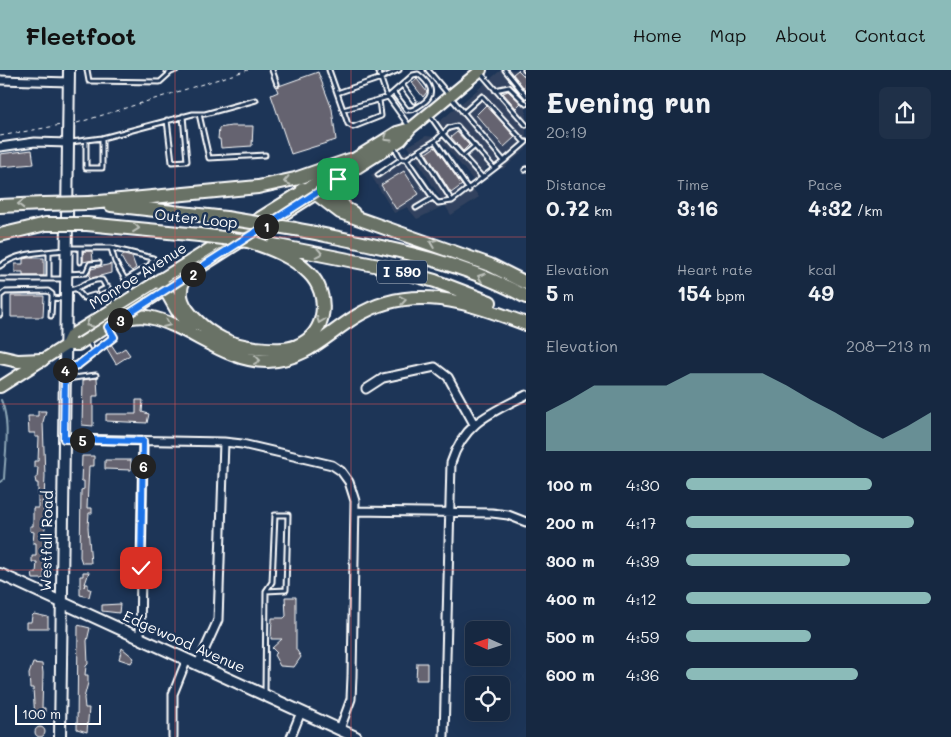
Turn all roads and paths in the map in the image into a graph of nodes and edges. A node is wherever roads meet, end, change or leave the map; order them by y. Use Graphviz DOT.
graph roads {
  1 [pos="69,70"];
  2 [pos="87,70"];
  3 [pos="166,70"];
  4 [pos="176,70"];
  5 [pos="248,70"];
  6 [pos="272,70"];
  7 [pos="329,70"];
  8 [pos="378,70"];
  9 [pos="399,70"];
  10 [pos="428,70"];
  11 [pos="505,70"];
  12 [pos="480,71"];
  13 [pos="171,72"];
  14 [pos="381,78"];
  15 [pos="0,80"];
  16 [pos="68,82"];
  17 [pos="277,84"];
  18 [pos="403,86"];
  19 [pos="495,90"];
  20 [pos="337,93"];
  21 [pos="394,93"];
  22 [pos="526,96"];
  23 [pos="388,97"];
  24 [pos="451,97"];
  25 [pos="256,100"];
  26 [pos="379,100"];
  27 [pos="414,101"];
  28 [pos="526,104"];
  29 [pos="343,110"];
  30 [pos="464,113"];
  31 [pos="199,114"];
  32 [pos="429,114"];
  33 [pos="183,116"];
  34 [pos="167,120"];
  35 [pos="74,124"];
  36 [pos="61,125"];
  37 [pos="526,125"];
  38 [pos="411,128"];
  39 [pos="443,134"];
  40 [pos="0,136"];
  41 [pos="102,138"];
  42 [pos="86,141"];
  43 [pos="435,141"];
  44 [pos="68,143"];
  45 [pos="525,143"];
  46 [pos="393,145"];
  47 [pos="475,146"];
  48 [pos="0,147"];
  49 [pos="420,150"];
  50 [pos="265,155"];
  51 [pos="463,156"];
  52 [pos="401,159"];
  53 [pos="406,159"];
  54 [pos="350,160"];
  55 [pos="504,161"];
  56 [pos="494,168"];
  57 [pos="378,174"];
  58 [pos="482,177"];
  59 [pos="338,179"];
  60 [pos="468,190"];
  61 [pos="309,191"];
  62 [pos="433,198"];
  63 [pos="452,200"];
  64 [pos="89,203"];
  65 [pos="0,206"];
  66 [pos="416,208"];
  67 [pos="371,222"];
  68 [pos="46,224"];
  69 [pos="0,227"];
  70 [pos="0,235"];
  71 [pos="269,246"];
  72 [pos="80,248"];
  73 [pos="111,248"];
  74 [pos="67,249"];
  75 [pos="49,252"];
  76 [pos="80,262"];
  77 [pos="99,263"];
  78 [pos="0,266"];
  79 [pos="67,276"];
  80 [pos="0,279"];
  81 [pos="49,279"];
  82 [pos="125,280"];
  83 [pos="184,280"];
  84 [pos="526,282"];
  85 [pos="163,286"];
  86 [pos="108,287"];
  87 [pos="100,291"];
  88 [pos="70,293"];
  89 [pos="94,295"];
  90 [pos="135,296"];
  91 [pos="526,296"];
  92 [pos="52,298"];
  93 [pos="119,313"];
  94 [pos="0,315"];
  95 [pos="51,316"];
  96 [pos="526,323"];
  97 [pos="108,327"];
  98 [pos="88,339"];
  99 [pos="211,344"];
  100 [pos="66,345"];
  101 [pos="95,353"];
  102 [pos="0,356"];
  103 [pos="42,360"];
  104 [pos="65,374"];
  105 [pos="96,375"];
  106 [pos="3,385"];
  107 [pos="366,390"];
  108 [pos="526,394"];
  109 [pos="474,424"];
  110 [pos="64,439"];
  111 [pos="143,441"];
  112 [pos="224,442"];
  113 [pos="356,510"];
  114 [pos="449,512"];
  115 [pos="526,522"];
  116 [pos="0,574"];
  117 [pos="266,591"];
  118 [pos="61,602"];
  119 [pos="140,638"];
  120 [pos="187,660"];
  121 [pos="198,664"];
  122 [pos="265,694"];
  123 [pos="301,712"];
  124 [pos="340,729"];
  125 [pos="60,737"];
  126 [pos="173,737"];
  127 [pos="291,737"];
  128 [pos="356,737"];
  129 [pos="444,737"];
  1 -- 16 [label="street, Westfall Road"];
  2 -- 13 [label="lane"];
  3 -- 13 [label="lane"];
  4 -- 13 [label="lane"];
  5 -- 35 [label="path"];
  6 -- 17 [label="lane"];
  7 -- 20 [label="lane"];
  8 -- 14 [label="lane"];
  9 -- 14 [label="lane"];
  10 -- 24 [label="lane"];
  11 -- 22 [label="lane"];
  12 -- 19 [label="lane"];
  12 -- 24 [label="main road, Monroe Avenue"];
  14 -- 20 [label="lane"];
  14 -- 23 [label="lane"];
  15 -- 16 [label="street"];
  16 -- 44 [label="street, Westfall Road"];
  18 -- 21 [label="lane"];
  18 -- 21 [label="lane"];
  18 -- 27 [label="lane"];
  19 -- 28 [label="lane"];
  19 -- 37 [label="lane"];
  20 -- 29 [label="lane"];
  21 -- 23 [label="lane"];
  23 -- 26 [label="lane"];
  23 -- 38 [label="lane"];
  24 -- 30 [label="lane"];
  24 -- 32 [label="main road, Monroe Avenue"];
  25 -- 31 [label="lane"];
  26 -- 29 [label="lane"];
  26 -- 29 [label="lane"];
  30 -- 45 [label="lane"];
  30 -- 55 [label="lane"];
  31 -- 33 [label="lane"];
  31 -- 50 [label="lane"];
  32 -- 38 [label="main road, Monroe Avenue"];
  32 -- 39 [label="lane"];
  33 -- 34 [label="lane"];
  33 -- 34 [label="lane"];
  34 -- 41 [label="lane"];
  36 -- 40 [label="path"];
  38 -- 46 [label="main road, Monroe Avenue"];
  38 -- 54 [label="main road, Monroe Avenue, one-way"];
  39 -- 43 [label="lane"];
  39 -- 47 [label="lane"];
  39 -- 51 [label="lane"];
  41 -- 42 [label="lane"];
  41 -- 42 [label="lane"];
  42 -- 44 [label="lane"];
  43 -- 49 [label="lane"];
  43 -- 60 [label="lane"];
  44 -- 48 [label="street"];
  44 -- 74 [label="street, Westfall Road"];
  45 -- 55 [label="lane"];
  46 -- 52 [label="lane"];
  46 -- 59 [label="main road, Monroe Avenue"];
  47 -- 51 [label="lane"];
  47 -- 56 [label="lane"];
  49 -- 53 [label="lane"];
  49 -- 63 [label="lane"];
  51 -- 58 [label="lane"];
  52 -- 53 [label="lane"];
  52 -- 57 [label="lane"];
  53 -- 62 [label="lane"];
  54 -- 61 [label="main road, Monroe Avenue"];
  54 -- 64 [label="highway, one-way"];
  55 -- 56 [label="lane"];
  56 -- 58 [label="lane"];
  58 -- 60 [label="lane"];
  59 -- 61 [label="main road, Monroe Avenue"];
  59 -- 67 [label="highway"];
  60 -- 63 [label="lane"];
  61 -- 67 [label="highway"];
  61 -- 83 [label="main road, Monroe Avenue"];
  61 -- 85 [label="main road, Monroe Avenue"];
  62 -- 63 [label="lane"];
  62 -- 66 [label="lane"];
  64 -- 65 [label="highway, Outer Loop / I 590, one-way, bridge"];
  91 -- 64 [label="highway, Outer Loop / I 590, one-way, bridge"];
  84 -- 67 [label="highway, one-way"];
  68 -- 69 [label="highway, Outer Loop"];
  68 -- 70 [label="highway"];
  68 -- 71 [label="highway, Outer Loop, one-way, bridge"];
  71 -- 83 [label="highway, one-way"];
  71 -- 96 [label="highway, I 590, one-way"];
  72 -- 73 [label="lane"];
  72 -- 74 [label="lane"];
  72 -- 76 [label="lane"];
  73 -- 82 [label="lane"];
  73 -- 82 [label="lane"];
  74 -- 75 [label="lane"];
  74 -- 79 [label="street, Westfall Road"];
  75 -- 78 [label="lane"];
  75 -- 81 [label="lane"];
  77 -- 79 [label="lane"];
  79 -- 81 [label="lane"];
  79 -- 88 [label="street, Westfall Road"];
  80 -- 81 [label="lane"];
  82 -- 90 [label="lane"];
  83 -- 85 [label="main road, Monroe Avenue"];
  85 -- 90 [label="main road, Monroe Avenue"];
  85 -- 93 [label="main road, Monroe Avenue"];
  85 -- 99 [label="highway"];
  86 -- 87 [label="lane"];
  86 -- 88 [label="lane"];
  86 -- 93 [label="lane"];
  88 -- 89 [label="lane"];
  88 -- 92 [label="lane"];
  88 -- 100 [label="street, Westfall Road"];
  90 -- 93 [label="main road, Monroe Avenue"];
  92 -- 94 [label="lane"];
  92 -- 95 [label="lane"];
  93 -- 97 [label="main road, Monroe Avenue"];
  93 -- 99 [label="highway, one-way"];
  93 -- 100 [label="main road, Monroe Avenue, one-way"];
  99 -- 96 [label="highway, one-way"];
  97 -- 98 [label="main road, Monroe Avenue"];
  97 -- 101 [label="lane"];
  98 -- 100 [label="main road, Monroe Avenue"];
  98 -- 101 [label="lane"];
  100 -- 103 [label="main road, Monroe Avenue"];
  100 -- 104 [label="street, Westfall Road"];
  101 -- 104 [label="lane"];
  102 -- 103 [label="highway"];
  103 -- 106 [label="main road, Monroe Avenue"];
  104 -- 105 [label="lane"];
  104 -- 110 [label="street, Westfall Road"];
  107 -- 109 [label="street"];
  108 -- 109 [label="street"];
  109 -- 114 [label="street"];
  110 -- 111 [label="street"];
  110 -- 118 [label="street, Westfall Road"];
  111 -- 112 [label="street"];
  111 -- 119 [label="street"];
  112 -- 113 [label="street"];
  112 -- 121 [label="street"];
  113 -- 114 [label="street"];
  113 -- 124 [label="street"];
  114 -- 115 [label="street"];
  114 -- 129 [label="street"];
  116 -- 118 [label="street, Edgewood Avenue"];
  117 -- 117 [label="lane"];
  117 -- 122 [label="lane"];
  118 -- 119 [label="street, Edgewood Avenue"];
  118 -- 125 [label="street, Westfall Road"];
  119 -- 120 [label="street, Edgewood Avenue"];
  120 -- 121 [label="street, Edgewood Avenue"];
  120 -- 126 [label="street"];
  121 -- 122 [label="street, Edgewood Avenue"];
  122 -- 123 [label="street, Edgewood Avenue"];
  123 -- 124 [label="street, Edgewood Avenue"];
  123 -- 127 [label="street"];
  124 -- 128 [label="street, Edgewood Avenue"];
}
